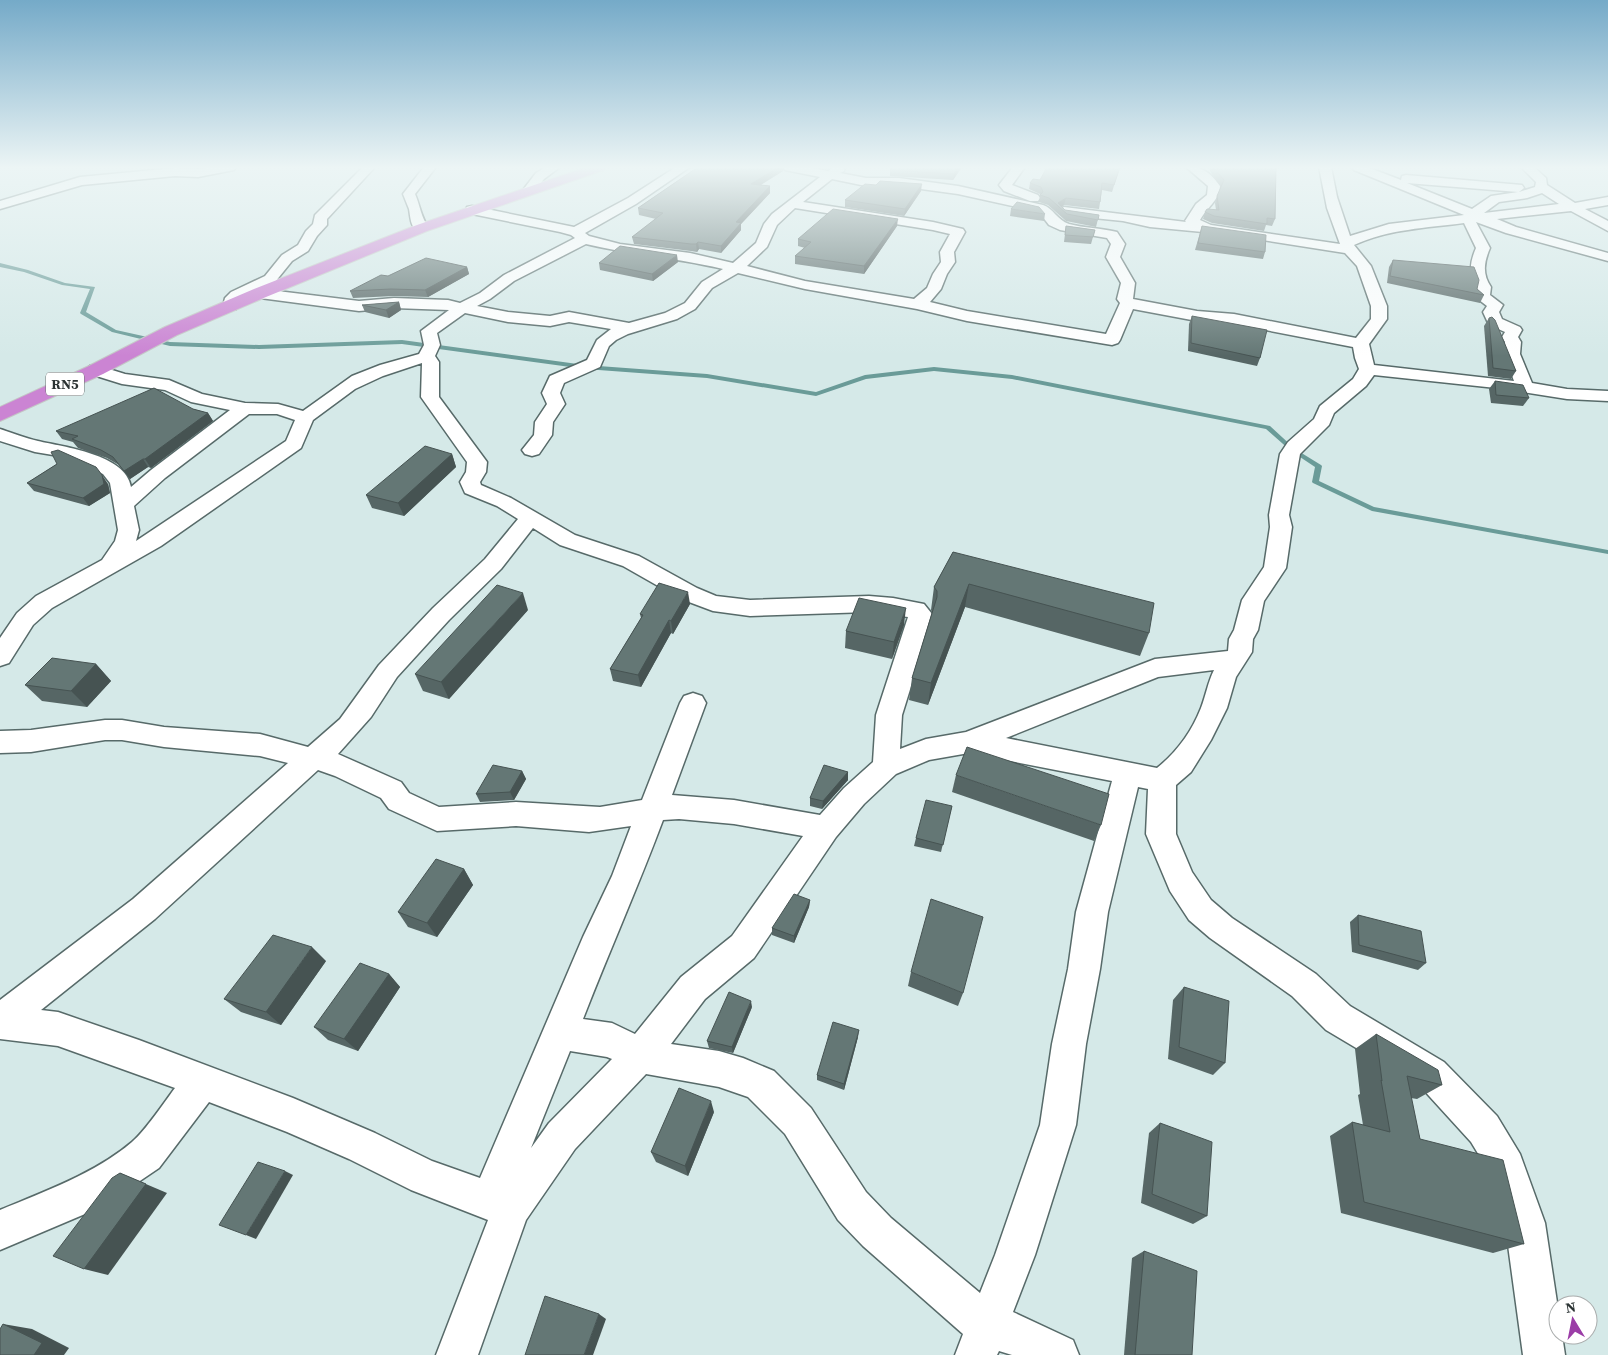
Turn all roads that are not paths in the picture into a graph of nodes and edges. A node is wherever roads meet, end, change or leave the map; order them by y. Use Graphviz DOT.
graph roads {
  1 [pos="315,230"];
  2 [pos="416,230"];
  3 [pos="564,230"];
  4 [pos="587,230"];
  5 [pos="768,230"];
  6 [pos="951,230"];
  7 [pos="1084,230"];
  8 [pos="1210,230"];
  9 [pos="1223,230"];
  10 [pos="1340,230"];
  11 [pos="1381,230"];
  12 [pos="1473,230"];
  13 [pos="1513,230"];
  14 [pos="580,235"];
  15 [pos="1112,235"];
  16 [pos="1348,246"];
  17 [pos="1608,257"];
  18 [pos="736,268"];
  19 [pos="260,292"];
  20 [pos="1128,303"];
  21 [pos="917,304"];
  22 [pos="231,306"];
  23 [pos="463,308"];
  24 [pos="630,328"];
  25 [pos="1361,344"];
  26 [pos="426,357"];
  27 [pos="1368,369"];
  28 [pos="96,370"];
  29 [pos="1525,387"];
  30 [pos="1604,398"];
  31 [pos="245,408"];
  32 [pos="0,415"];
  33 [pos="305,417"];
  34 [pos="0,435"];
  35 [pos="532,450"];
  36 [pos="123,505"];
  37 [pos="531,516"];
  38 [pos="111,564"];
  39 [pos="0,657"];
  40 [pos="1234,659"];
  41 [pos="692,703"];
  42 [pos="0,742"];
  43 [pos="969,742"];
  44 [pos="312,759"];
  45 [pos="886,766"];
  46 [pos="1145,776"];
  47 [pos="654,808"];
  48 [pos="826,828"];
  49 [pos="0,1022"];
  50 [pos="561,1033"];
  51 [pos="640,1056"];
  52 [pos="202,1082"];
  53 [pos="500,1205"];
  54 [pos="0,1230"];
  55 [pos="982,1342"];
  56 [pos="457,1355"];
  57 [pos="1058,1355"];
  58 [pos="1544,1355"];
  1 -- 22 [label="street"];
  2 -- 19 [label="highway, RN5"];
  3 -- 14 [label="street"];
  4 -- 14 [label="street"];
  5 -- 18 [label="street"];
  6 -- 21 [label="street"];
  7 -- 15 [label="street"];
  8 -- 15 [label="street"];
  9 -- 16 [label="street"];
  10 -- 16 [label="street"];
  11 -- 16 [label="street"];
  12 -- 29 [label="street"];
  13 -- 17 [label="street"];
  14 -- 18 [label="street"];
  14 -- 23 [label="street"];
  15 -- 20 [label="street"];
  16 -- 25 [label="street"];
  18 -- 21 [label="street"];
  18 -- 24 [label="street"];
  19 -- 22 [label="highway, RN5"];
  19 -- 23 [label="street"];
  20 -- 21 [label="street"];
  20 -- 25 [label="street"];
  22 -- 28 [label="highway, RN5"];
  23 -- 24 [label="street"];
  23 -- 26 [label="street"];
  24 -- 35 [label="street"];
  25 -- 27 [label="street"];
  26 -- 33 [label="street"];
  26 -- 37 [label="street"];
  27 -- 29 [label="street"];
  27 -- 40 [label="street"];
  28 -- 31 [label="street"];
  28 -- 32 [label="highway, RN5"];
  29 -- 30 [label="street"];
  31 -- 33 [label="street"];
  31 -- 36 [label="street"];
  33 -- 38 [label="street"];
  34 -- 36 [label="street"];
  36 -- 38 [label="street"];
  37 -- 44 [label="street"];
  37 -- 45 [label="street"];
  38 -- 39 [label="street"];
  40 -- 43 [label="street"];
  40 -- 46 [label="street"];
  41 -- 47 [label="street"];
  42 -- 44 [label="street"];
  43 -- 45 [label="street"];
  43 -- 46 [label="street"];
  44 -- 47 [label="street"];
  44 -- 49 [label="street"];
  45 -- 48 [label="street"];
  46 -- 55 [label="street"];
  46 -- 58 [label="street"];
  47 -- 48 [label="street"];
  47 -- 50 [label="street"];
  48 -- 51 [label="street"];
  49 -- 52 [label="street"];
  50 -- 51 [label="street"];
  50 -- 53 [label="street"];
  51 -- 53 [label="street"];
  51 -- 55 [label="street"];
  52 -- 53 [label="street"];
  52 -- 54 [label="street"];
  53 -- 56 [label="street"];
  55 -- 57 [label="street"];
}
